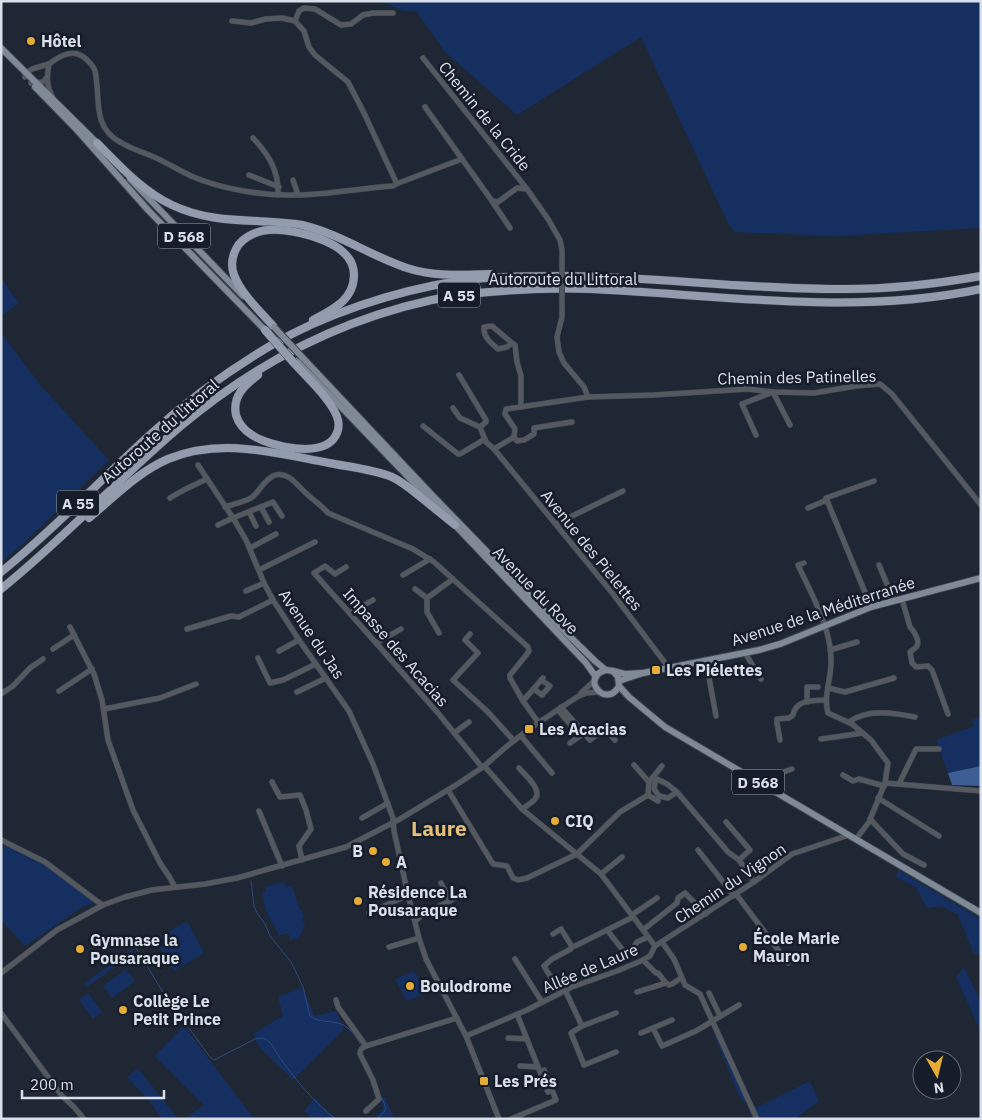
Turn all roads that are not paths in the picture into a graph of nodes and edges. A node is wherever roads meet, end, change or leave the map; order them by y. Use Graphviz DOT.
graph roads {
  1 [pos="393,13"];
  2 [pos="232,21"];
  3 [pos="295,21"];
  4 [pos="2,49"];
  5 [pos="423,58"];
  6 [pos="49,64"];
  7 [pos="26,75"];
  8 [pos="47,77"];
  9 [pos="34,83"];
  10 [pos="53,99"];
  11 [pos="425,107"];
  12 [pos="253,138"];
  13 [pos="97,142"];
  14 [pos="462,159"];
  15 [pos="249,175"];
  16 [pos="293,180"];
  17 [pos="396,184"];
  18 [pos="279,187"];
  19 [pos="527,189"];
  20 [pos="278,195"];
  21 [pos="298,195"];
  22 [pos="492,201"];
  23 [pos="510,228"];
  24 [pos="981,276"];
  25 [pos="659,280"];
  26 [pos="981,289"];
  27 [pos="403,307"];
  28 [pos="274,326"];
  29 [pos="263,328"];
  30 [pos="512,343"];
  31 [pos="298,361"];
  32 [pos="459,375"];
  33 [pos="773,392"];
  34 [pos="588,397"];
  35 [pos="521,407"];
  36 [pos="453,408"];
  37 [pos="572,422"];
  38 [pos="790,425"];
  39 [pos="423,426"];
  40 [pos="480,427"];
  41 [pos="153,432"];
  42 [pos="756,435"];
  43 [pos="514,437"];
  44 [pos="485,439"];
  45 [pos="494,450"];
  46 [pos="198,465"];
  47 [pos="207,479"];
  48 [pos="874,481"];
  49 [pos="623,491"];
  50 [pos="170,498"];
  51 [pos="827,499"];
  52 [pos="981,505"];
  53 [pos="225,507"];
  54 [pos="261,507"];
  55 [pos="808,508"];
  56 [pos="249,512"];
  57 [pos="282,516"];
  58 [pos="233,518"];
  59 [pos="269,522"];
  60 [pos="556,524"];
  61 [pos="455,525"];
  62 [pos="218,526"];
  63 [pos="256,526"];
  64 [pos="276,534"];
  65 [pos="315,542"];
  66 [pos="250,548"];
  67 [pos="430,560"];
  68 [pos="804,563"];
  69 [pos="879,565"];
  70 [pos="346,566"];
  71 [pos="26,570"];
  72 [pos="259,570"];
  73 [pos="1,572"];
  74 [pos="403,575"];
  75 [pos="981,578"];
  76 [pos="453,579"];
  77 [pos="264,583"];
  78 [pos="1,589"];
  79 [pos="415,589"];
  80 [pos="246,591"];
  81 [pos="427,598"];
  82 [pos="902,599"];
  83 [pos="273,600"];
  84 [pos="373,600"];
  85 [pos="894,601"];
  86 [pos="871,607"];
  87 [pos="350,613"];
  88 [pos="826,626"];
  89 [pos="70,628"];
  90 [pos="187,629"];
  91 [pos="400,629"];
  92 [pos="439,633"];
  93 [pos="470,634"];
  94 [pos="74,635"];
  95 [pos="299,640"];
  96 [pos="857,642"];
  97 [pos="376,643"];
  98 [pos="53,649"];
  99 [pos="830,650"];
  100 [pos="279,651"];
  101 [pos="745,653"];
  102 [pos="258,658"];
  103 [pos="43,659"];
  104 [pos="706,661"];
  105 [pos="316,664"];
  106 [pos="669,668"];
  107 [pos="92,669"];
  108 [pos="609,670"];
  109 [pos="643,673"];
  110 [pos="326,678"];
  111 [pos="894,678"];
  112 [pos="595,679"];
  113 [pos="761,679"];
  114 [pos="619,683"];
  115 [pos="196,684"];
  116 [pos="818,686"];
  117 [pos="807,687"];
  118 [pos="801,688"];
  119 [pos="828,688"];
  120 [pos="534,689"];
  121 [pos="59,692"];
  122 [pos="297,692"];
  123 [pos="599,692"];
  124 [pos="613,693"];
  125 [pos="1,694"];
  126 [pos="577,697"];
  127 [pos="826,700"];
  128 [pos="523,701"];
  129 [pos="807,702"];
  130 [pos="559,708"];
  131 [pos="104,709"];
  132 [pos="645,710"];
  133 [pos="948,714"];
  134 [pos="716,716"];
  135 [pos="915,717"];
  136 [pos="469,722"];
  137 [pos="538,722"];
  138 [pos="849,722"];
  139 [pos="454,733"];
  140 [pos="863,733"];
  141 [pos="521,736"];
  142 [pos="821,739"];
  143 [pos="615,740"];
  144 [pos="780,740"];
  145 [pos="514,741"];
  146 [pos="570,743"];
  147 [pos="939,749"];
  148 [pos="634,765"];
  149 [pos="662,766"];
  150 [pos="483,767"];
  151 [pos="519,768"];
  152 [pos="792,768"];
  153 [pos="552,773"];
  154 [pos="843,775"];
  155 [pos="757,781"];
  156 [pos="272,782"];
  157 [pos="649,782"];
  158 [pos="884,784"];
  159 [pos="899,784"];
  160 [pos="448,790"];
  161 [pos="981,791"];
  162 [pos="678,792"];
  163 [pos="648,795"];
  164 [pos="878,798"];
  165 [pos="658,801"];
  166 [pos="388,803"];
  167 [pos="522,809"];
  168 [pos="260,811"];
  169 [pos="362,818"];
  170 [pos="870,819"];
  171 [pos="726,822"];
  172 [pos="393,823"];
  173 [pos="849,835"];
  174 [pos="940,836"];
  175 [pos="1,840"];
  176 [pos="856,840"];
  177 [pos="698,850"];
  178 [pos="576,854"];
  179 [pos="622,857"];
  180 [pos="302,860"];
  181 [pos="739,860"];
  182 [pos="924,865"];
  183 [pos="282,866"];
  184 [pos="601,874"];
  185 [pos="754,882"];
  186 [pos="441,883"];
  187 [pos="175,887"];
  188 [pos="408,895"];
  189 [pos="461,895"];
  190 [pos="735,895"];
  191 [pos="657,898"];
  192 [pos="450,901"];
  193 [pos="103,905"];
  194 [pos="369,913"];
  195 [pos="981,913"];
  196 [pos="706,914"];
  197 [pos="632,916"];
  198 [pos="415,920"];
  199 [pos="607,930"];
  200 [pos="643,930"];
  201 [pos="553,934"];
  202 [pos="648,937"];
  203 [pos="419,938"];
  204 [pos="662,942"];
  205 [pos="576,946"];
  206 [pos="655,946"];
  207 [pos="389,947"];
  208 [pos="515,959"];
  209 [pos="643,960"];
  210 [pos="788,963"];
  211 [pos="1,973"];
  212 [pos="681,978"];
  213 [pos="666,983"];
  214 [pos="563,991"];
  215 [pos="637,992"];
  216 [pos="709,993"];
  217 [pos="336,1000"];
  218 [pos="542,1002"];
  219 [pos="739,1006"];
  220 [pos="616,1013"];
  221 [pos="1,1014"];
  222 [pos="517,1014"];
  223 [pos="720,1016"];
  224 [pos="456,1018"];
  225 [pos="672,1020"];
  226 [pos="712,1021"];
  227 [pos="582,1026"];
  228 [pos="654,1028"];
  229 [pos="641,1033"];
  230 [pos="466,1036"];
  231 [pos="508,1038"];
  232 [pos="527,1040"];
  233 [pos="366,1046"];
  234 [pos="616,1052"];
  235 [pos="520,1066"];
  236 [pos="538,1067"];
  237 [pos="544,1070"];
  238 [pos="548,1092"];
  239 [pos="366,1110"];
  240 [pos="84,1119"];
  241 [pos="499,1119"];
  242 [pos="511,1119"];
  243 [pos="757,1119"];
  1 -- 3 [label="street"];
  2 -- 3 [label="street"];
  3 -- 17 [label="street"];
  4 -- 7 [label="main road, D 568"];
  5 -- 19 [label="street, Chemin de la Cride"];
  6 -- 7 [label="street"];
  6 -- 8 [label="street"];
  6 -- 20 [label="street"];
  7 -- 9 [label="main road, D 568"];
  8 -- 9 [label="street"];
  8 -- 10 [label="street"];
  9 -- 10 [label="main road, D 568"];
  9 -- 29 [label="main road, D 568"];
  10 -- 13 [label="main road, D 568"];
  11 -- 14 [label="street"];
  12 -- 18 [label="street"];
  13 -- 25 [label="highway"];
  13 -- 28 [label="main road, D 568"];
  14 -- 17 [label="street"];
  14 -- 22 [label="street"];
  15 -- 18 [label="street"];
  16 -- 21 [label="street"];
  17 -- 21 [label="street"];
  18 -- 20 [label="street"];
  19 -- 22 [label="street, Chemin de la Cride"];
  19 -- 34 [label="street, Chemin de la Cride, bridge"];
  20 -- 21 [label="street"];
  22 -- 23 [label="street"];
  24 -- 25 [label="highway, Autoroute du Littoral / A 55"];
  25 -- 41 [label="highway, Autoroute du Littoral / A 55"];
  26 -- 27 [label="highway, Autoroute du Littoral / A 55"];
  27 -- 31 [label="highway"];
  27 -- 71 [label="highway, Autoroute du Littoral / A 55"];
  28 -- 31 [label="main road, D 568, bridge"];
  28 -- 41 [label="highway"];
  29 -- 31 [label="highway, bridge"];
  30 -- 30 [label="street"];
  30 -- 35 [label="street"];
  31 -- 61 [label="main road, D 568"];
  31 -- 108 [label="main road, D 568"];
  32 -- 40 [label="street, Avenue des Pielettes"];
  33 -- 34 [label="street, Chemin des Patinelles"];
  33 -- 38 [label="street"];
  33 -- 42 [label="street"];
  33 -- 52 [label="street, Chemin des Patinelles"];
  34 -- 35 [label="street"];
  35 -- 43 [label="street"];
  36 -- 40 [label="street"];
  37 -- 43 [label="street"];
  39 -- 44 [label="street"];
  40 -- 44 [label="street, Avenue des Pielettes"];
  41 -- 73 [label="highway, Autoroute du Littoral / A 55"];
  43 -- 45 [label="street"];
  44 -- 45 [label="street, Avenue des Pielettes"];
  45 -- 60 [label="street, Avenue des Pielettes"];
  46 -- 47 [label="street, Avenue du Jas"];
  47 -- 50 [label="street"];
  47 -- 53 [label="street, Avenue du Jas"];
  48 -- 51 [label="street"];
  49 -- 60 [label="street"];
  51 -- 55 [label="street"];
  51 -- 86 [label="street"];
  53 -- 58 [label="street, Avenue du Jas"];
  53 -- 67 [label="street"];
  54 -- 56 [label="street"];
  54 -- 57 [label="street"];
  54 -- 59 [label="street"];
  56 -- 58 [label="street"];
  56 -- 63 [label="street"];
  58 -- 62 [label="street"];
  58 -- 66 [label="street, Avenue du Jas"];
  60 -- 106 [label="street, Avenue des Pielettes"];
  61 -- 71 [label="highway"];
  61 -- 112 [label="main road, Avenue du Rove / D 568"];
  64 -- 66 [label="street"];
  65 -- 72 [label="street"];
  66 -- 72 [label="street, Avenue du Jas"];
  67 -- 74 [label="street"];
  67 -- 76 [label="street"];
  68 -- 88 [label="street"];
  69 -- 85 [label="street"];
  70 -- 87 [label="street, Impasse des Acacias"];
  71 -- 78 [label="highway, Autoroute du Littoral / A 55"];
  72 -- 77 [label="street, Avenue du Jas"];
  75 -- 82 [label="main road, Avenue de la Méditerranée"];
  76 -- 81 [label="street"];
  76 -- 128 [label="street"];
  77 -- 80 [label="street"];
  77 -- 83 [label="street, Avenue du Jas"];
  79 -- 81 [label="street"];
  81 -- 92 [label="street"];
  82 -- 85 [label="main road, Avenue de la Méditerranée"];
  82 -- 133 [label="street"];
  83 -- 90 [label="street"];
  83 -- 95 [label="street, Avenue du Jas"];
  84 -- 87 [label="street"];
  85 -- 86 [label="main road, Avenue de la Méditerranée"];
  86 -- 88 [label="main road, Avenue de la Méditerranée"];
  87 -- 97 [label="street, Impasse des Acacias"];
  88 -- 99 [label="street"];
  88 -- 101 [label="main road, Avenue de la Méditerranée"];
  89 -- 94 [label="street"];
  91 -- 97 [label="street"];
  93 -- 145 [label="street"];
  94 -- 98 [label="street"];
  94 -- 107 [label="street"];
  95 -- 100 [label="street"];
  95 -- 105 [label="street, Avenue du Jas"];
  96 -- 99 [label="street"];
  97 -- 139 [label="street, Impasse des Acacias"];
  99 -- 119 [label="street"];
  101 -- 104 [label="main road, Avenue de la Méditerranée"];
  101 -- 113 [label="street"];
  102 -- 105 [label="street"];
  103 -- 125 [label="street"];
  104 -- 106 [label="main road, Avenue de la Méditerranée"];
  104 -- 134 [label="street"];
  105 -- 110 [label="street, Avenue du Jas"];
  106 -- 109 [label="main road, Avenue de la Méditerranée"];
  107 -- 121 [label="street"];
  107 -- 131 [label="street"];
  108 -- 109 [label="main road, Avenue de la Méditerranée"];
  108 -- 112 [label="main road"];
  108 -- 114 [label="main road"];
  109 -- 114 [label="main road, Avenue de la Méditerranée"];
  110 -- 122 [label="street"];
  110 -- 166 [label="street, Avenue du Jas"];
  111 -- 119 [label="street"];
  112 -- 123 [label="main road"];
  112 -- 126 [label="street"];
  114 -- 124 [label="main road"];
  114 -- 132 [label="main road, D 568"];
  115 -- 131 [label="street"];
  116 -- 117 [label="street"];
  117 -- 118 [label="street"];
  117 -- 129 [label="street"];
  119 -- 127 [label="street"];
  120 -- 120 [label="street"];
  120 -- 128 [label="street"];
  123 -- 124 [label="main road"];
  123 -- 126 [label="street"];
  124 -- 132 [label="main road, D 568"];
  126 -- 130 [label="street"];
  127 -- 129 [label="street"];
  127 -- 138 [label="street"];
  128 -- 137 [label="street"];
  129 -- 144 [label="street"];
  130 -- 137 [label="street"];
  130 -- 143 [label="street"];
  130 -- 146 [label="street"];
  131 -- 187 [label="street"];
  132 -- 155 [label="main road, D 568"];
  135 -- 138 [label="street"];
  136 -- 139 [label="street"];
  137 -- 141 [label="street"];
  138 -- 140 [label="street"];
  139 -- 150 [label="street, Impasse des Acacias"];
  140 -- 142 [label="street"];
  140 -- 158 [label="street"];
  141 -- 145 [label="street"];
  141 -- 153 [label="street"];
  145 -- 150 [label="street"];
  147 -- 159 [label="street"];
  148 -- 157 [label="street"];
  149 -- 157 [label="street"];
  150 -- 160 [label="street"];
  150 -- 167 [label="street, Allée de Laure"];
  151 -- 167 [label="street"];
  152 -- 155 [label="street"];
  154 -- 158 [label="street"];
  155 -- 173 [label="main road, D 568"];
  156 -- 180 [label="street"];
  157 -- 163 [label="street"];
  158 -- 159 [label="street"];
  158 -- 164 [label="street"];
  159 -- 161 [label="street"];
  160 -- 172 [label="street"];
  160 -- 178 [label="street"];
  162 -- 162 [label="street"];
  162 -- 181 [label="street"];
  163 -- 165 [label="street"];
  163 -- 178 [label="street"];
  164 -- 170 [label="street"];
  164 -- 174 [label="street"];
  166 -- 169 [label="street"];
  166 -- 172 [label="street, Avenue du Jas"];
  167 -- 178 [label="street, Allée de Laure"];
  168 -- 183 [label="street"];
  170 -- 176 [label="street"];
  170 -- 182 [label="street"];
  171 -- 181 [label="street"];
  172 -- 180 [label="street"];
  172 -- 188 [label="street, Avenue du Jas"];
  173 -- 176 [label="main road, D 568"];
  173 -- 185 [label="street, Chemin du Vignon"];
  175 -- 193 [label="street"];
  176 -- 195 [label="main road, D 568"];
  177 -- 190 [label="street"];
  178 -- 184 [label="street, Allée de Laure"];
  179 -- 184 [label="street"];
  180 -- 183 [label="street"];
  181 -- 185 [label="street"];
  183 -- 187 [label="street"];
  184 -- 197 [label="street, Allée de Laure"];
  185 -- 190 [label="street, Chemin du Vignon"];
  186 -- 192 [label="street"];
  187 -- 193 [label="street"];
  188 -- 194 [label="street"];
  188 -- 198 [label="street, Avenue du Jas"];
  189 -- 192 [label="street"];
  190 -- 196 [label="street, Chemin du Vignon"];
  190 -- 210 [label="street"];
  191 -- 197 [label="street"];
  192 -- 198 [label="street"];
  193 -- 211 [label="street"];
  196 -- 200 [label="street"];
  196 -- 204 [label="street, Chemin du Vignon"];
  197 -- 199 [label="street"];
  197 -- 200 [label="street, Allée de Laure"];
  198 -- 203 [label="street, Avenue du Jas"];
  199 -- 202 [label="street"];
  199 -- 205 [label="street"];
  200 -- 202 [label="street, Allée de Laure"];
  201 -- 214 [label="street"];
  202 -- 206 [label="street, Allée de Laure"];
  203 -- 207 [label="street"];
  203 -- 224 [label="street, Avenue du Jas"];
  204 -- 206 [label="street, Chemin du Vignon"];
  204 -- 212 [label="street"];
  206 -- 209 [label="street, Allée de Laure"];
  208 -- 218 [label="street"];
  209 -- 213 [label="street"];
  209 -- 214 [label="street, Allée de Laure"];
  212 -- 213 [label="street"];
  212 -- 226 [label="street"];
  213 -- 215 [label="street"];
  214 -- 218 [label="street, Allée de Laure"];
  214 -- 227 [label="street"];
  216 -- 223 [label="street"];
  217 -- 233 [label="street"];
  218 -- 222 [label="street, Allée de Laure"];
  219 -- 223 [label="street"];
  220 -- 227 [label="street"];
  221 -- 240 [label="street"];
  222 -- 230 [label="street, Allée de Laure"];
  222 -- 232 [label="street"];
  223 -- 226 [label="street"];
  224 -- 230 [label="street, Avenue du Jas"];
  224 -- 233 [label="street"];
  225 -- 228 [label="street"];
  226 -- 228 [label="street"];
  226 -- 243 [label="street"];
  227 -- 234 [label="street"];
  228 -- 229 [label="street"];
  230 -- 241 [label="street, Avenue du Jas"];
  231 -- 232 [label="street"];
  232 -- 236 [label="street"];
  233 -- 239 [label="street"];
  235 -- 236 [label="street"];
  236 -- 238 [label="street"];
  237 -- 242 [label="street"];
}
